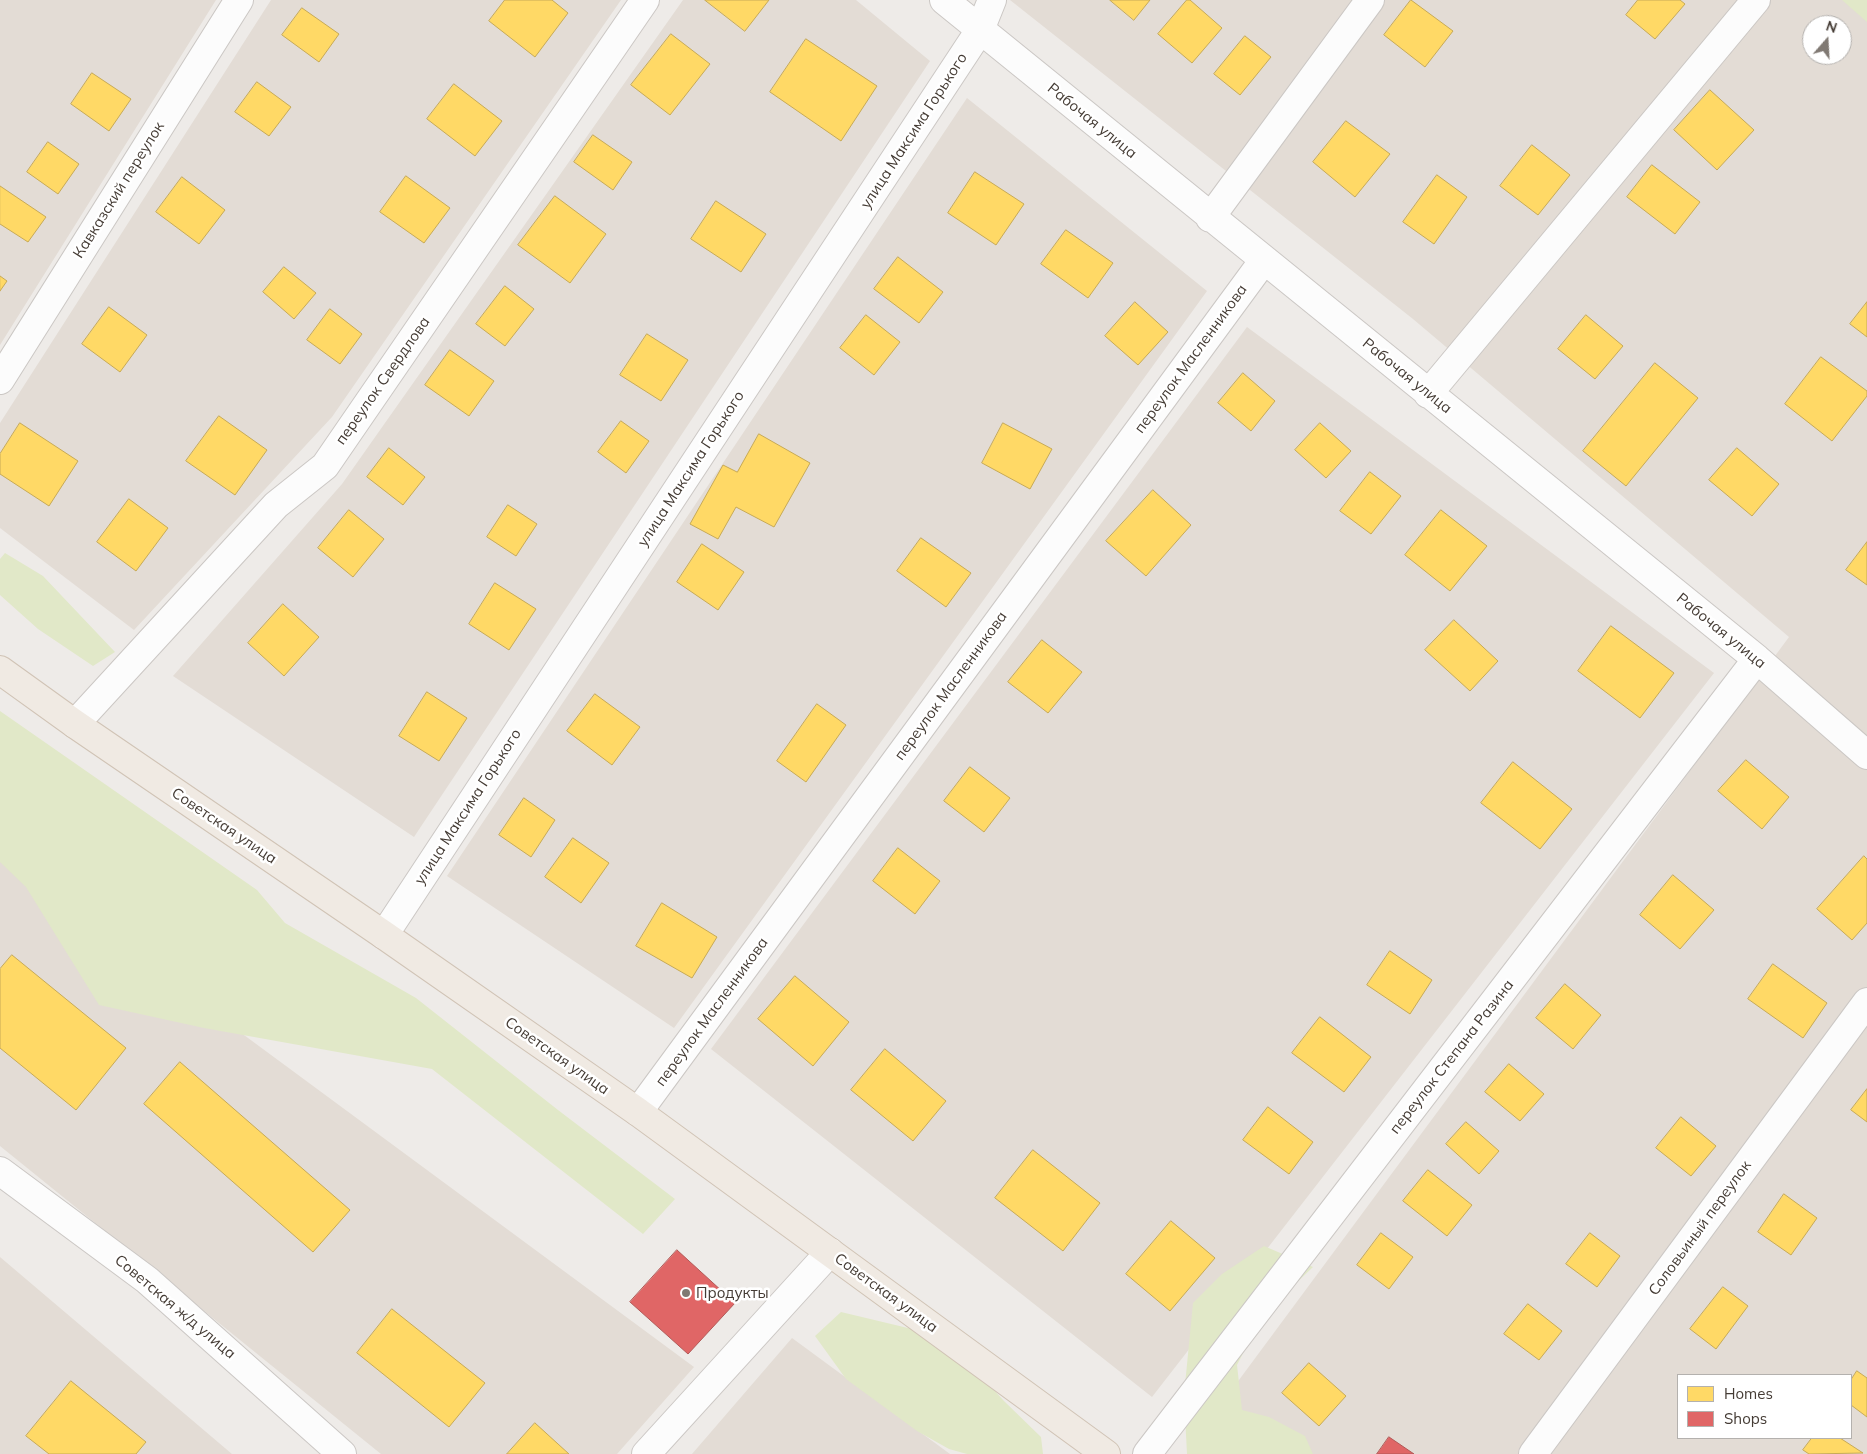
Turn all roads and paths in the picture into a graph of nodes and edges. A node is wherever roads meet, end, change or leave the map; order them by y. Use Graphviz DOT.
graph roads {
  1 [pos="239,0"];
  2 [pos="645,0"];
  3 [pos="944,0"];
  4 [pos="992,0"];
  5 [pos="1370,0"];
  6 [pos="1756,0"];
  7 [pos="980,30"];
  8 [pos="1210,218"];
  9 [pos="1264,260"];
  10 [pos="0,380"];
  11 [pos="1428,394"];
  12 [pos="1756,660"];
  13 [pos="0,670"];
  14 [pos="75,724"];
  15 [pos="1867,755"];
  16 [pos="384,935"];
  17 [pos="1867,1002"];
  18 [pos="638,1112"];
  19 [pos="0,1170"];
  20 [pos="830,1252"];
  21 [pos="1093,1450"];
  22 [pos="342,1454"];
  23 [pos="646,1454"];
  24 [pos="1147,1454"];
  25 [pos="1533,1454"];
  1 -- 10 [label="street, Кавказский переулок"];
  2 -- 14 [label="street, переулок Свердлова"];
  3 -- 7 [label="street, Рабочая улица"];
  4 -- 7 [label="street, улица Максима Горького"];
  5 -- 8 [label="street"];
  6 -- 11 [label="street"];
  7 -- 8 [label="street, Рабочая улица"];
  7 -- 16 [label="street, улица Максима Горького"];
  8 -- 9 [label="street, Рабочая улица"];
  9 -- 11 [label="street, Рабочая улица"];
  9 -- 18 [label="street, переулок Масленникова"];
  11 -- 12 [label="street, Рабочая улица"];
  12 -- 15 [label="street, Рабочая улица"];
  12 -- 24 [label="street, переулок Степана Разина"];
  13 -- 14 [label="main road, Советская улица"];
  14 -- 16 [label="main road, Советская улица"];
  16 -- 18 [label="main road, Советская улица"];
  17 -- 25 [label="street, Соловьиный переулок"];
  18 -- 20 [label="main road, Советская улица"];
  19 -- 22 [label="street, Советская ж/д улица"];
  20 -- 21 [label="main road, Советская улица"];
  20 -- 23 [label="street"];
}
